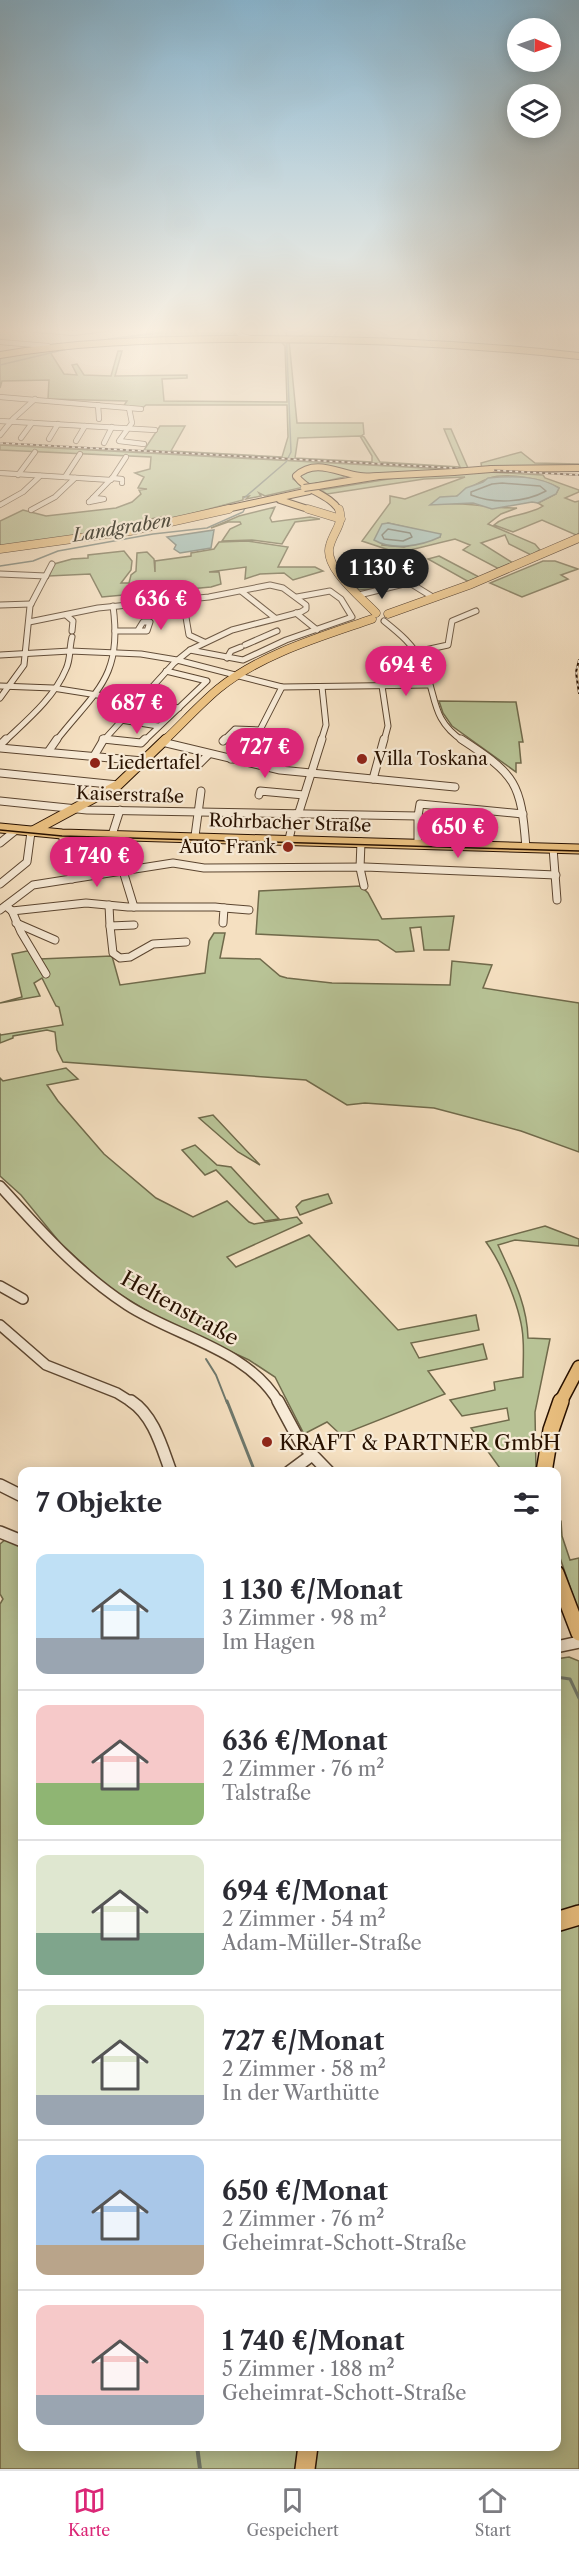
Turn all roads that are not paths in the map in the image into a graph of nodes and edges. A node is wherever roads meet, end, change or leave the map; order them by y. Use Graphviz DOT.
graph roads {
  1 [pos="134,443"];
  2 [pos="144,444"];
  3 [pos="35,452"];
  4 [pos="80,454"];
  5 [pos="126,457"];
  6 [pos="579,468"];
  7 [pos="342,470"];
  8 [pos="451,472"];
  9 [pos="1,475"];
  10 [pos="18,475"];
  11 [pos="40,476"];
  12 [pos="65,477"];
  13 [pos="379,477"];
  14 [pos="75,478"];
  15 [pos="110,480"];
  16 [pos="322,486"];
  17 [pos="306,490"];
  18 [pos="93,498"];
  19 [pos="261,501"];
  20 [pos="1,504"];
  21 [pos="45,504"];
  22 [pos="298,504"];
  23 [pos="56,505"];
  24 [pos="337,506"];
  25 [pos="32,510"];
  26 [pos="316,514"];
  27 [pos="328,515"];
  28 [pos="192,518"];
  29 [pos="341,518"];
  30 [pos="579,538"];
  31 [pos="0,549"];
  32 [pos="374,561"];
  33 [pos="52,564"];
  34 [pos="0,574"];
  35 [pos="46,576"];
  36 [pos="280,581"];
  37 [pos="412,582"];
  38 [pos="313,584"];
  39 [pos="270,585"];
  40 [pos="241,591"];
  41 [pos="322,591"];
  42 [pos="359,595"];
  43 [pos="431,596"];
  44 [pos="297,597"];
  45 [pos="183,600"];
  46 [pos="31,604"];
  47 [pos="0,605"];
  48 [pos="113,606"];
  49 [pos="476,611"];
  50 [pos="296,613"];
  51 [pos="66,615"];
  52 [pos="374,616"];
  53 [pos="386,617"];
  54 [pos="275,618"];
  55 [pos="264,621"];
  56 [pos="29,622"];
  57 [pos="138,630"];
  58 [pos="317,630"];
  59 [pos="115,631"];
  60 [pos="277,631"];
  61 [pos="286,640"];
  62 [pos="204,642"];
  63 [pos="190,650"];
  64 [pos="70,651"];
  65 [pos="27,652"];
  66 [pos="114,652"];
  67 [pos="416,652"];
  68 [pos="0,655"];
  69 [pos="227,658"];
  70 [pos="177,660"];
  71 [pos="166,671"];
  72 [pos="236,676"];
  73 [pos="9,685"];
  74 [pos="429,685"];
  75 [pos="0,686"];
  76 [pos="382,686"];
  77 [pos="282,687"];
  78 [pos="322,687"];
  79 [pos="53,688"];
  80 [pos="96,694"];
  81 [pos="0,698"];
  82 [pos="140,700"];
  83 [pos="179,708"];
  84 [pos="121,720"];
  85 [pos="158,726"];
  86 [pos="260,730"];
  87 [pos="104,739"];
  88 [pos="223,741"];
  89 [pos="162,742"];
  90 [pos="0,747"];
  91 [pos="48,752"];
  92 [pos="209,754"];
  93 [pos="94,756"];
  94 [pos="231,759"];
  95 [pos="143,761"];
  96 [pos="197,766"];
  97 [pos="0,773"];
  98 [pos="311,773"];
  99 [pos="373,779"];
  100 [pos="118,785"];
  101 [pos="455,787"];
  102 [pos="201,791"];
  103 [pos="259,795"];
  104 [pos="304,795"];
  105 [pos="0,801"];
  106 [pos="75,809"];
  107 [pos="120,810"];
  108 [pos="198,812"];
  109 [pos="297,813"];
  110 [pos="524,814"];
  111 [pos="418,816"];
  112 [pos="0,828"];
  113 [pos="16,830"];
  114 [pos="31,832"];
  115 [pos="62,834"];
  116 [pos="112,835"];
  117 [pos="195,836"];
  118 [pos="289,839"];
  119 [pos="2,840"];
  120 [pos="362,842"];
  121 [pos="418,844"];
  122 [pos="526,848"];
  123 [pos="553,848"];
  124 [pos="579,849"];
  125 [pos="360,868"];
  126 [pos="124,871"];
  127 [pos="24,874"];
  128 [pos="556,875"];
  129 [pos="72,879"];
  130 [pos="0,884"];
  131 [pos="30,886"];
  132 [pos="364,886"];
  133 [pos="3,897"];
  134 [pos="558,900"];
  135 [pos="109,905"];
  136 [pos="8,907"];
  137 [pos="134,907"];
  138 [pos="224,908"];
  139 [pos="249,910"];
  140 [pos="16,923"];
  141 [pos="223,923"];
  142 [pos="134,925"];
  143 [pos="110,926"];
  144 [pos="55,940"];
  145 [pos="186,942"];
  146 [pos="46,974"];
  147 [pos="0,1186"];
  148 [pos="0,1286"];
  149 [pos="23,1299"];
  150 [pos="0,1325"];
  151 [pos="579,1367"];
  152 [pos="312,1455"];
  153 [pos="169,1467"];
  154 [pos="296,1467"];
  155 [pos="324,1467"];
  156 [pos="545,1467"];
  157 [pos="0,1485"];
  158 [pos="18,1494"];
  159 [pos="0,1532"];
  160 [pos="18,1539"];
  161 [pos="561,1586"];
  162 [pos="579,1634"];
  163 [pos="579,1642"];
  164 [pos="561,1646"];
  165 [pos="579,1915"];
  166 [pos="561,1920"];
  167 [pos="307,2451"];
  168 [pos="305,2469"];
  1 -- 2 [label="street"];
  3 -- 10 [label="street"];
  4 -- 12 [label="street"];
  5 -- 15 [label="street"];
  6 -- 8 [label="main road, bridge"];
  7 -- 13 [label="main road"];
  7 -- 16 [label="main road"];
  7 -- 24 [label="main road"];
  8 -- 13 [label="main road"];
  8 -- 16 [label="main road"];
  9 -- 10 [label="street"];
  10 -- 11 [label="street"];
  11 -- 12 [label="street"];
  11 -- 20 [label="street"];
  12 -- 14 [label="street"];
  13 -- 16 [label="main road"];
  14 -- 15 [label="street"];
  14 -- 21 [label="street"];
  15 -- 18 [label="street"];
  16 -- 17 [label="main road, bridge"];
  17 -- 19 [label="main road"];
  17 -- 22 [label="main road"];
  17 -- 28 [label="main road"];
  19 -- 22 [label="main road"];
  19 -- 28 [label="main road"];
  21 -- 23 [label="street"];
  21 -- 25 [label="street"];
  22 -- 26 [label="main road"];
  24 -- 27 [label="main road"];
  24 -- 29 [label="main road"];
  26 -- 27 [label="main road"];
  26 -- 29 [label="main road"];
  27 -- 29 [label="main road"];
  28 -- 31 [label="main road"];
  29 -- 42 [label="main road"];
  30 -- 53 [label="main road"];
  32 -- 37 [label="street"];
  33 -- 35 [label="street"];
  34 -- 35 [label="street"];
  35 -- 46 [label="street"];
  36 -- 39 [label="street"];
  37 -- 42 [label="street"];
  37 -- 43 [label="street"];
  38 -- 41 [label="street"];
  39 -- 40 [label="street"];
  39 -- 44 [label="street"];
  40 -- 45 [label="street"];
  40 -- 54 [label="street"];
  41 -- 44 [label="street"];
  41 -- 58 [label="street"];
  42 -- 52 [label="main road"];
  44 -- 50 [label="street"];
  45 -- 48 [label="street"];
  45 -- 62 [label="street"];
  46 -- 47 [label="street"];
  46 -- 56 [label="street"];
  48 -- 51 [label="street"];
  48 -- 59 [label="street"];
  49 -- 67 [label="street"];
  50 -- 54 [label="street"];
  50 -- 58 [label="street"];
  51 -- 56 [label="street"];
  51 -- 64 [label="street"];
  52 -- 53 [label="main road"];
  52 -- 72 [label="main road"];
  53 -- 67 [label="street"];
  54 -- 55 [label="street"];
  55 -- 60 [label="street"];
  55 -- 62 [label="street"];
  56 -- 65 [label="street"];
  57 -- 59 [label="street"];
  58 -- 61 [label="street"];
  59 -- 66 [label="street"];
  60 -- 61 [label="street"];
  60 -- 69 [label="street"];
  61 -- 69 [label="street"];
  62 -- 63 [label="street"];
  63 -- 69 [label="street"];
  63 -- 70 [label="street"];
  64 -- 65 [label="street"];
  64 -- 66 [label="street"];
  64 -- 79 [label="street"];
  65 -- 68 [label="street"];
  65 -- 73 [label="street"];
  66 -- 70 [label="street"];
  66 -- 80 [label="street"];
  67 -- 74 [label="street"];
  70 -- 71 [label="street"];
  70 -- 72 [label="street"];
  71 -- 82 [label="street"];
  71 -- 83 [label="street"];
  72 -- 77 [label="street"];
  72 -- 89 [label="main road"];
  73 -- 75 [label="street"];
  73 -- 79 [label="street"];
  73 -- 81 [label="street"];
  74 -- 76 [label="street"];
  74 -- 110 [label="street"];
  76 -- 78 [label="street"];
  76 -- 99 [label="street"];
  77 -- 78 [label="street"];
  77 -- 86 [label="street"];
  78 -- 98 [label="street"];
  79 -- 80 [label="street"];
  79 -- 90 [label="street"];
  80 -- 82 [label="street"];
  80 -- 91 [label="street"];
  82 -- 83 [label="street"];
  82 -- 84 [label="street"];
  83 -- 85 [label="street"];
  84 -- 85 [label="street"];
  84 -- 87 [label="street"];
  85 -- 87 [label="street"];
  86 -- 88 [label="street"];
  86 -- 94 [label="street"];
  87 -- 93 [label="street"];
  89 -- 92 [label="street"];
  89 -- 95 [label="main road"];
  90 -- 91 [label="street"];
  91 -- 93 [label="street"];
  92 -- 94 [label="street"];
  92 -- 96 [label="street"];
  93 -- 95 [label="street"];
  94 -- 98 [label="street"];
  95 -- 100 [label="main road"];
  97 -- 100 [label="street"];
  98 -- 99 [label="street"];
  98 -- 104 [label="street"];
  99 -- 101 [label="street"];
  100 -- 106 [label="main road"];
  102 -- 108 [label="street"];
  103 -- 104 [label="street"];
  104 -- 109 [label="street"];
  105 -- 106 [label="street, Kaiserstraße"];
  106 -- 107 [label="street, Kaiserstraße"];
  106 -- 114 [label="main road"];
  107 -- 108 [label="street, Kaiserstraße"];
  107 -- 116 [label="street"];
  108 -- 109 [label="street, Kaiserstraße"];
  108 -- 117 [label="street"];
  109 -- 111 [label="street, Kaiserstraße"];
  109 -- 118 [label="street"];
  110 -- 111 [label="street"];
  110 -- 122 [label="street"];
  111 -- 121 [label="street"];
  112 -- 113 [label="main road, Rohrbacher Straße"];
  113 -- 114 [label="main road, Rohrbacher Straße"];
  113 -- 119 [label="street"];
  114 -- 115 [label="main road, Rohrbacher Straße"];
  114 -- 127 [label="street"];
  115 -- 116 [label="main road, Rohrbacher Straße"];
  115 -- 129 [label="street"];
  116 -- 117 [label="main road, Rohrbacher Straße"];
  116 -- 126 [label="street"];
  117 -- 118 [label="main road, Rohrbacher Straße"];
  118 -- 120 [label="main road, Rohrbacher Straße"];
  120 -- 121 [label="main road, Rohrbacher Straße"];
  120 -- 125 [label="street"];
  121 -- 122 [label="main road, Rohrbacher Straße"];
  122 -- 123 [label="main road, Rohrbacher Straße"];
  123 -- 124 [label="main road, Rohrbacher Straße"];
  123 -- 128 [label="street"];
  125 -- 126 [label="street"];
  125 -- 128 [label="street"];
  125 -- 132 [label="street"];
  126 -- 129 [label="street"];
  126 -- 137 [label="street"];
  127 -- 130 [label="street"];
  127 -- 131 [label="street"];
  128 -- 134 [label="street"];
  129 -- 131 [label="street"];
  131 -- 136 [label="street"];
  133 -- 136 [label="street"];
  135 -- 136 [label="street"];
  135 -- 137 [label="street"];
  135 -- 143 [label="street"];
  136 -- 140 [label="street"];
  137 -- 138 [label="street"];
  138 -- 139 [label="street"];
  138 -- 141 [label="street"];
  140 -- 144 [label="street"];
  140 -- 146 [label="street"];
  142 -- 143 [label="street"];
  143 -- 145 [label="street"];
  147 -- 152 [label="street, Heltenstraße"];
  148 -- 149 [label="street"];
  150 -- 153 [label="street"];
  151 -- 156 [label="main road"];
  152 -- 154 [label="street"];
  152 -- 155 [label="street, Heltenstraße"];
  157 -- 158 [label="street"];
  159 -- 160 [label="street"];
  161 -- 162 [label="main road"];
  163 -- 164 [label="street"];
  165 -- 166 [label="main road"];
  167 -- 168 [label="main road"];
}
